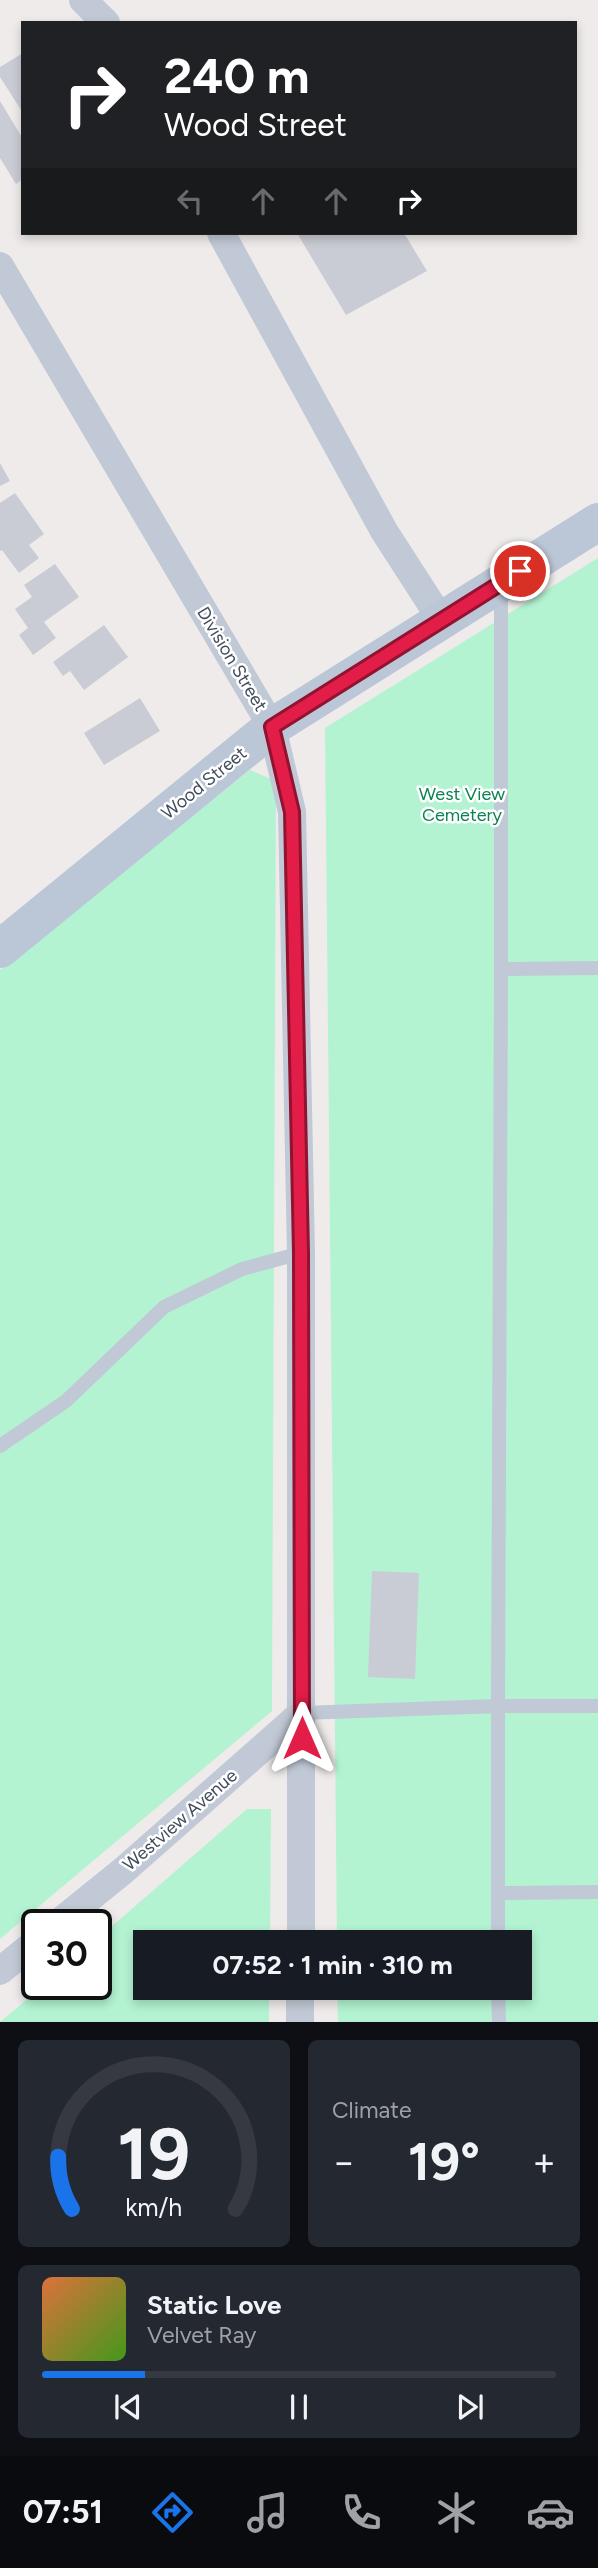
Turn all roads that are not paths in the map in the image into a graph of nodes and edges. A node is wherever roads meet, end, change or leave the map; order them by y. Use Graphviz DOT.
graph roads {
  1 [pos="83,0"];
  2 [pos="104,21"];
  3 [pos="222,235"];
  4 [pos="0,266"];
  5 [pos="598,522"];
  6 [pos="501,584"];
  7 [pos="442,621"];
  8 [pos="272,727"];
  9 [pos="0,949"];
  10 [pos="598,968"];
  11 [pos="501,969"];
  12 [pos="301,1253"];
  13 [pos="0,1446"];
  14 [pos="498,1706"];
  15 [pos="598,1706"];
  16 [pos="302,1713"];
  17 [pos="598,1892"];
  18 [pos="498,1894"];
  19 [pos="76,1909"];
  20 [pos="301,1930"];
  21 [pos="498,1930"];
  22 [pos="21,1954"];
  23 [pos="0,1970"];
  24 [pos="300,2000"];
  25 [pos="498,2000"];
  26 [pos="300,2022"];
  27 [pos="499,2022"];
  1 -- 2 [label="street"];
  3 -- 7 [label="street"];
  4 -- 8 [label="street, Division Street"];
  5 -- 6 [label="street, Wood Street"];
  6 -- 7 [label="street, Wood Street"];
  6 -- 11 [label="lane"];
  7 -- 8 [label="street, Wood Street"];
  8 -- 9 [label="street, Wood Street"];
  8 -- 12 [label="street, Division Street"];
  10 -- 11 [label="lane"];
  11 -- 14 [label="lane"];
  12 -- 13 [label="lane"];
  12 -- 16 [label="street, Division Street"];
  14 -- 15 [label="lane"];
  14 -- 16 [label="lane"];
  14 -- 18 [label="lane"];
  16 -- 19 [label="street, Westview Avenue"];
  16 -- 20 [label="street, Division Street"];
  17 -- 18 [label="lane"];
  18 -- 21 [label="lane"];
  22 -- 23 [label="street"];
  24 -- 26 [label="street"];
  25 -- 27 [label="lane"];
}
